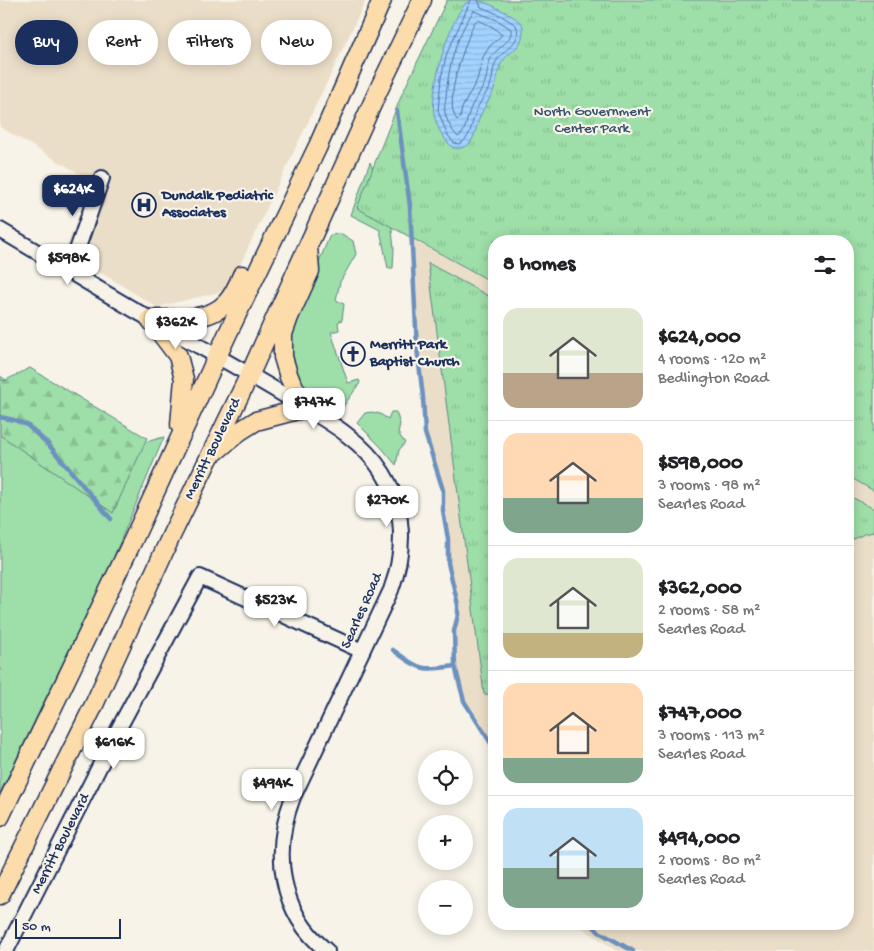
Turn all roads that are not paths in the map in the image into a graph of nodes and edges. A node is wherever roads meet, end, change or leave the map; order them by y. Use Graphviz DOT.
graph roads {
  1 [pos="382,0"];
  2 [pos="422,0"];
  3 [pos="318,146"];
  4 [pos="102,178"];
  5 [pos="0,230"];
  6 [pos="308,246"];
  7 [pos="65,268"];
  8 [pos="150,318"];
  9 [pos="217,356"];
  10 [pos="250,374"];
  11 [pos="305,408"];
  12 [pos="179,439"];
  13 [pos="210,456"];
  14 [pos="362,651"];
  15 [pos="0,817"];
  16 [pos="0,895"];
  17 [pos="6,951"];
  18 [pos="327,951"];
  1 -- 3 [label="main road"];
  2 -- 6 [label="main road, Merritt Boulevard"];
  3 -- 8 [label="main road"];
  3 -- 9 [label="main road"];
  4 -- 7 [label="street"];
  5 -- 7 [label="street, Searles Road"];
  6 -- 10 [label="main road, Merritt Boulevard"];
  6 -- 11 [label="main road"];
  7 -- 8 [label="street, Searles Road"];
  8 -- 9 [label="street, Searles Road"];
  8 -- 12 [label="main road"];
  9 -- 10 [label="street, Searles Road"];
  9 -- 12 [label="main road"];
  10 -- 11 [label="street, Searles Road"];
  10 -- 13 [label="main road, Merritt Boulevard"];
  11 -- 13 [label="main road"];
  11 -- 14 [label="street, Searles Road"];
  12 -- 15 [label="main road"];
  13 -- 16 [label="main road, Merritt Boulevard"];
  14 -- 17 [label="street, Merritt Boulevard"];
  14 -- 18 [label="street, Searles Road"];
}
